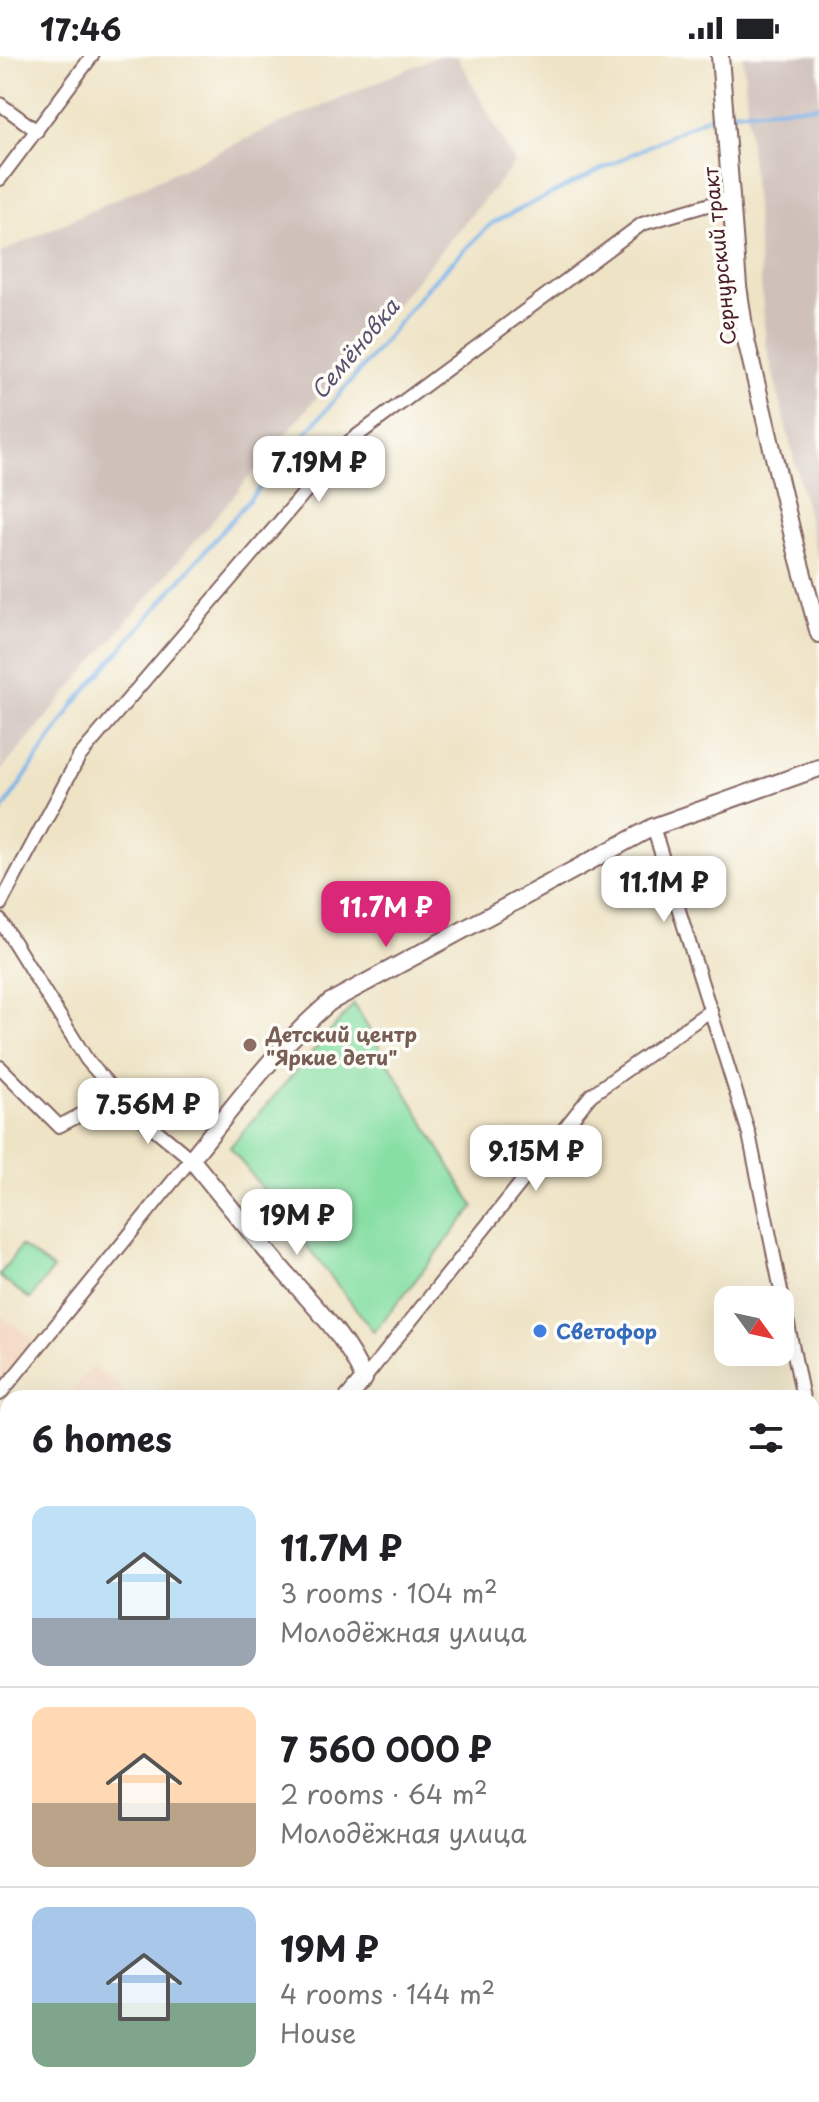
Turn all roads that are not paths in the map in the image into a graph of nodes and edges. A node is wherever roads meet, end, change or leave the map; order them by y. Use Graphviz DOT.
graph roads {
  1 [pos="92,56"];
  2 [pos="720,56"];
  3 [pos="0,104"];
  4 [pos="37,131"];
  5 [pos="0,179"];
  6 [pos="731,198"];
  7 [pos="819,634"];
  8 [pos="819,768"];
  9 [pos="653,827"];
  10 [pos="0,905"];
  11 [pos="0,920"];
  12 [pos="711,1010"];
  13 [pos="0,1067"];
  14 [pos="127,1106"];
  15 [pos="191,1159"];
  16 [pos="364,1379"];
  17 [pos="3,1390"];
  18 [pos="355,1390"];
  19 [pos="801,1390"];
  1 -- 4 [label="street"];
  2 -- 6 [label="street, Сернурский тракт"];
  3 -- 4 [label="street"];
  4 -- 5 [label="street"];
  6 -- 7 [label="street, Сернурский тракт"];
  6 -- 10 [label="street"];
  8 -- 9 [label="street"];
  9 -- 12 [label="street"];
  9 -- 15 [label="street"];
  11 -- 14 [label="street"];
  12 -- 16 [label="street"];
  12 -- 19 [label="street"];
  13 -- 14 [label="street"];
  14 -- 15 [label="street"];
  15 -- 16 [label="street"];
  15 -- 17 [label="street"];
  16 -- 18 [label="street"];
}
